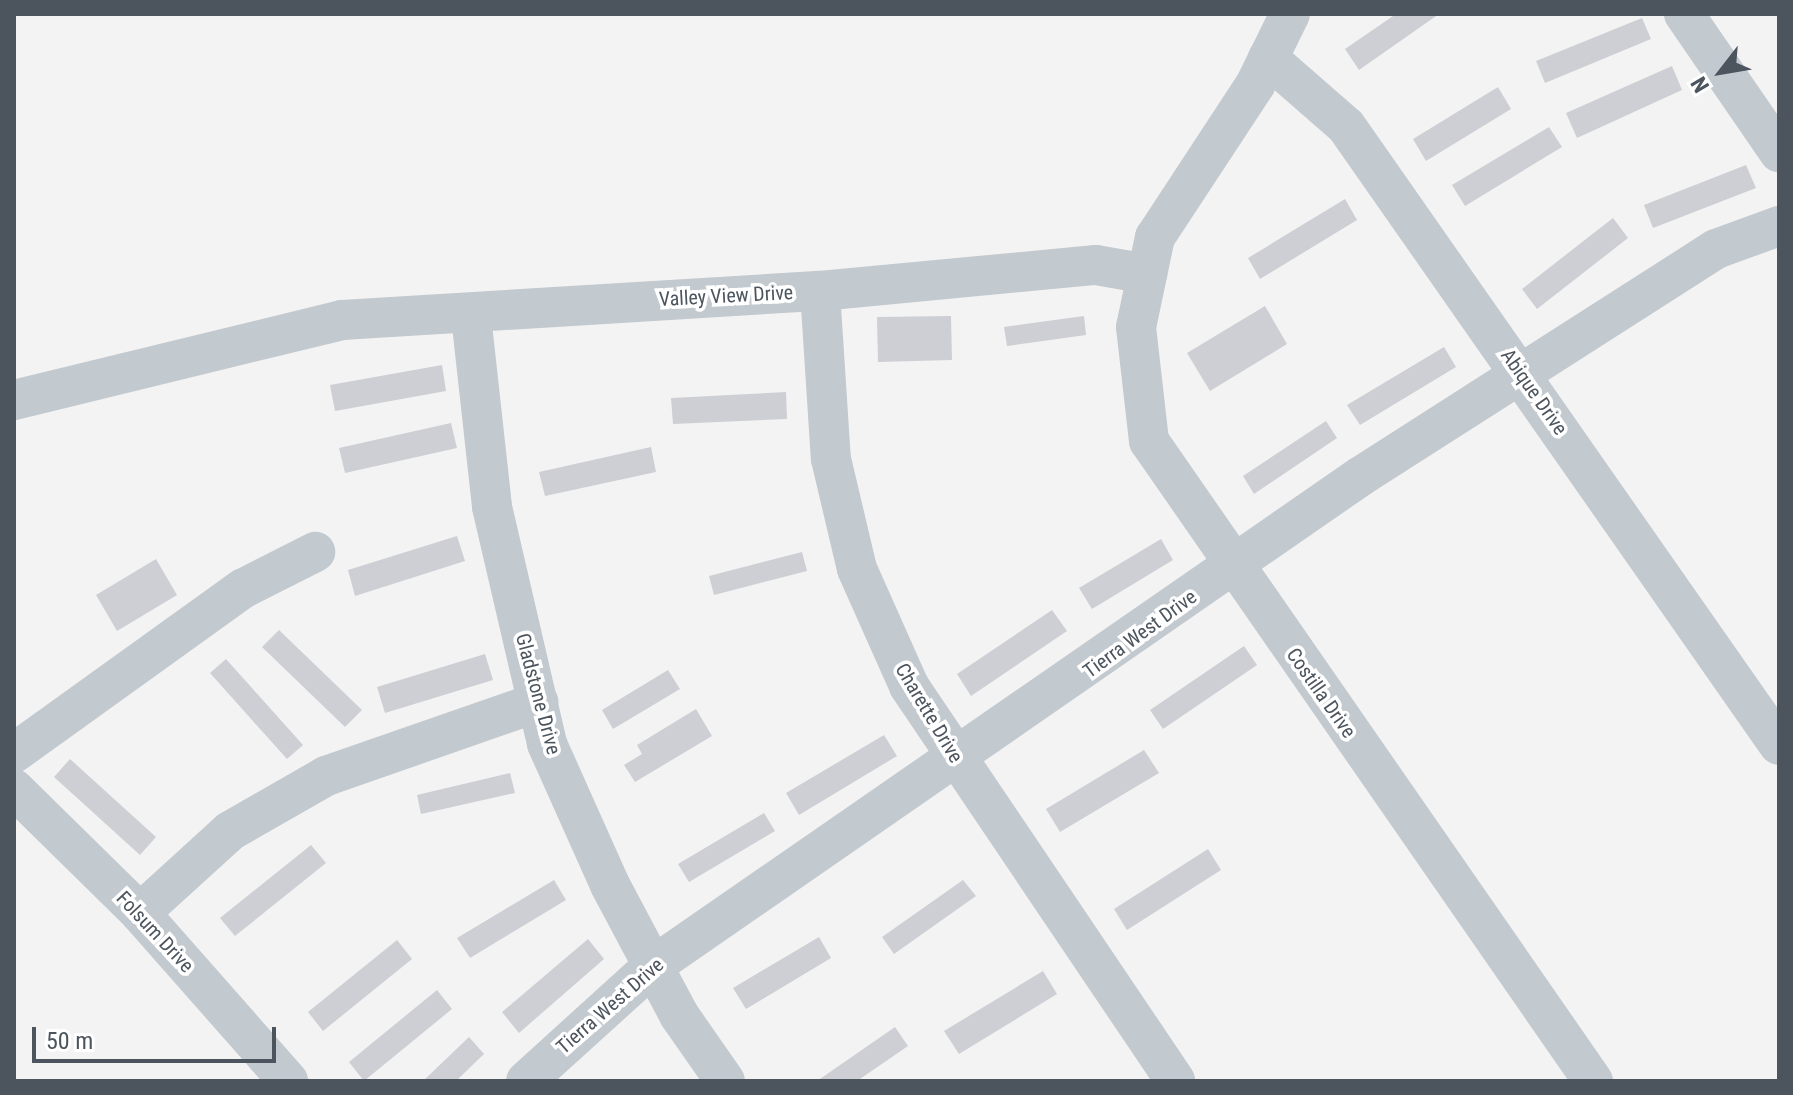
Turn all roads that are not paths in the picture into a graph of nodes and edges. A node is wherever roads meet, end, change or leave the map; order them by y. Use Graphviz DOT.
graph roads {
  1 [pos="1290,14"];
  2 [pos="1684,14"];
  3 [pos="1268,58"];
  4 [pos="1779,152"];
  5 [pos="1779,226"];
  6 [pos="1147,274"];
  7 [pos="820,291"];
  8 [pos="471,316"];
  9 [pos="1519,369"];
  10 [pos="14,400"];
  11 [pos="315,552"];
  12 [pos="1232,566"];
  13 [pos="538,702"];
  14 [pos="1779,745"];
  15 [pos="14,753"];
  16 [pos="956,759"];
  17 [pos="14,789"];
  18 [pos="140,913"];
  19 [pos="653,966"];
  20 [pos="288,1081"];
  21 [pos="526,1081"];
  22 [pos="725,1081"];
  23 [pos="1175,1081"];
  24 [pos="1593,1081"];
  1 -- 3 [label="street"];
  2 -- 4 [label="street"];
  3 -- 6 [label="street"];
  3 -- 9 [label="street, Abique Drive"];
  5 -- 9 [label="street, Tierra West Drive"];
  6 -- 7 [label="street, Valley View Drive"];
  6 -- 12 [label="street, Costilla Drive"];
  7 -- 8 [label="street, Valley View Drive"];
  7 -- 16 [label="street, Charette Drive"];
  8 -- 10 [label="street, Valley View Drive"];
  8 -- 13 [label="street, Gladstone Drive"];
  9 -- 12 [label="street, Tierra West Drive"];
  9 -- 14 [label="street, Abique Drive"];
  11 -- 15 [label="street"];
  12 -- 16 [label="street, Tierra West Drive"];
  12 -- 24 [label="street, Costilla Drive"];
  13 -- 18 [label="street"];
  13 -- 19 [label="street, Gladstone Drive"];
  16 -- 19 [label="street, Tierra West Drive"];
  16 -- 23 [label="street, Charette Drive"];
  17 -- 18 [label="street, Folsum Drive"];
  18 -- 20 [label="street, Folsum Drive"];
  19 -- 21 [label="street, Tierra West Drive"];
  19 -- 22 [label="street, Gladstone Drive"];
}
